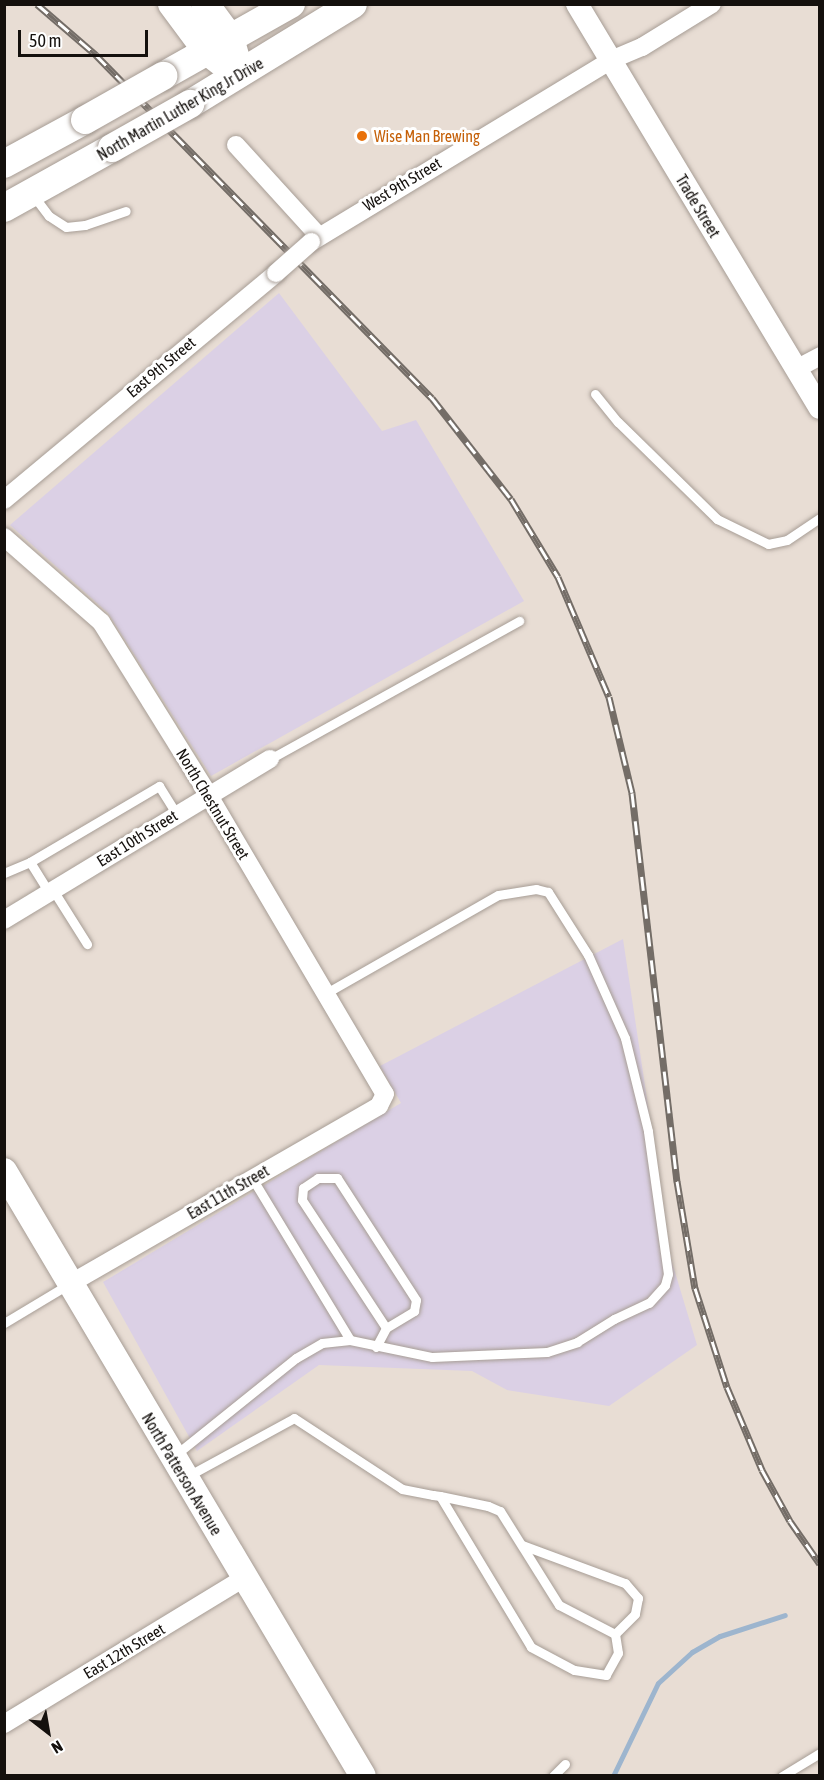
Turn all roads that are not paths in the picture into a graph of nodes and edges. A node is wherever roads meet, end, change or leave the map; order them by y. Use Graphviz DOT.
graph roads {
  1 [pos="172,4"];
  2 [pos="205,4"];
  3 [pos="291,4"];
  4 [pos="353,4"];
  5 [pos="578,4"];
  6 [pos="712,4"];
  7 [pos="218,45"];
  8 [pos="611,60"];
  9 [pos="241,76"];
  10 [pos="236,145"];
  11 [pos="4,164"];
  12 [pos="32,193"];
  13 [pos="4,208"];
  14 [pos="126,211"];
  15 [pos="314,238"];
  16 [pos="819,356"];
  17 [pos="796,369"];
  18 [pos="595,394"];
  19 [pos="819,408"];
  20 [pos="4,500"];
  21 [pos="819,518"];
  22 [pos="4,537"];
  23 [pos="519,621"];
  24 [pos="270,759"];
  25 [pos="208,794"];
  26 [pos="176,813"];
  27 [pos="30,862"];
  28 [pos="4,873"];
  29 [pos="51,892"];
  30 [pos="4,920"];
  31 [pos="87,944"];
  32 [pos="326,993"];
  33 [pos="385,1099"];
  34 [pos="4,1171"];
  35 [pos="252,1178"];
  36 [pos="69,1284"];
  37 [pos="4,1323"];
  38 [pos="386,1328"];
  39 [pos="350,1340"];
  40 [pos="376,1347"];
  41 [pos="178,1468"];
  42 [pos="440,1496"];
  43 [pos="522,1545"];
  44 [pos="244,1578"];
  45 [pos="615,1634"];
  46 [pos="4,1724"];
  47 [pos="819,1753"];
  48 [pos="565,1764"];
  49 [pos="363,1776"];
  50 [pos="553,1776"];
  51 [pos="782,1776"];
  1 -- 7 [label="main road"];
  2 -- 7 [label="main road"];
  3 -- 7 [label="main road"];
  4 -- 9 [label="main road, North Martin Luther King Jr Drive"];
  5 -- 8 [label="street, Trade Street"];
  6 -- 8 [label="street, West 9th Street"];
  7 -- 9 [label="main road"];
  7 -- 11 [label="main road, bridge"];
  8 -- 15 [label="street, West 9th Street"];
  8 -- 17 [label="street, Trade Street"];
  9 -- 12 [label="main road, North Martin Luther King Jr Drive, bridge"];
  10 -- 15 [label="street"];
  12 -- 13 [label="main road, North Martin Luther King Jr Drive"];
  12 -- 14 [label="lane"];
  15 -- 20 [label="street, East 9th Street, bridge"];
  16 -- 17 [label="street"];
  17 -- 19 [label="street, Trade Street"];
  18 -- 21 [label="lane"];
  22 -- 25 [label="street, North Chestnut Street"];
  23 -- 24 [label="lane"];
  24 -- 25 [label="street, East 10th Street"];
  25 -- 26 [label="street, East 10th Street"];
  25 -- 32 [label="street, North Chestnut Street"];
  26 -- 27 [label="lane"];
  26 -- 29 [label="street, East 10th Street"];
  27 -- 28 [label="lane"];
  27 -- 29 [label="lane"];
  29 -- 30 [label="street, East 10th Street"];
  29 -- 31 [label="lane"];
  32 -- 33 [label="street, North Chestnut Street"];
  32 -- 40 [label="lane"];
  33 -- 35 [label="street, East 11th Street"];
  34 -- 36 [label="main road, North Patterson Avenue"];
  35 -- 36 [label="street, East 11th Street"];
  35 -- 39 [label="lane"];
  36 -- 37 [label="lane"];
  36 -- 41 [label="main road, North Patterson Avenue"];
  38 -- 38 [label="lane"];
  38 -- 40 [label="lane"];
  39 -- 40 [label="lane"];
  39 -- 41 [label="lane"];
  41 -- 42 [label="lane"];
  41 -- 44 [label="main road, North Patterson Avenue"];
  42 -- 43 [label="lane"];
  42 -- 45 [label="lane"];
  43 -- 45 [label="lane"];
  43 -- 45 [label="lane"];
  44 -- 46 [label="street, East 12th Street"];
  44 -- 49 [label="main road, North Patterson Avenue"];
  47 -- 51 [label="lane"];
  48 -- 50 [label="lane"];
}
